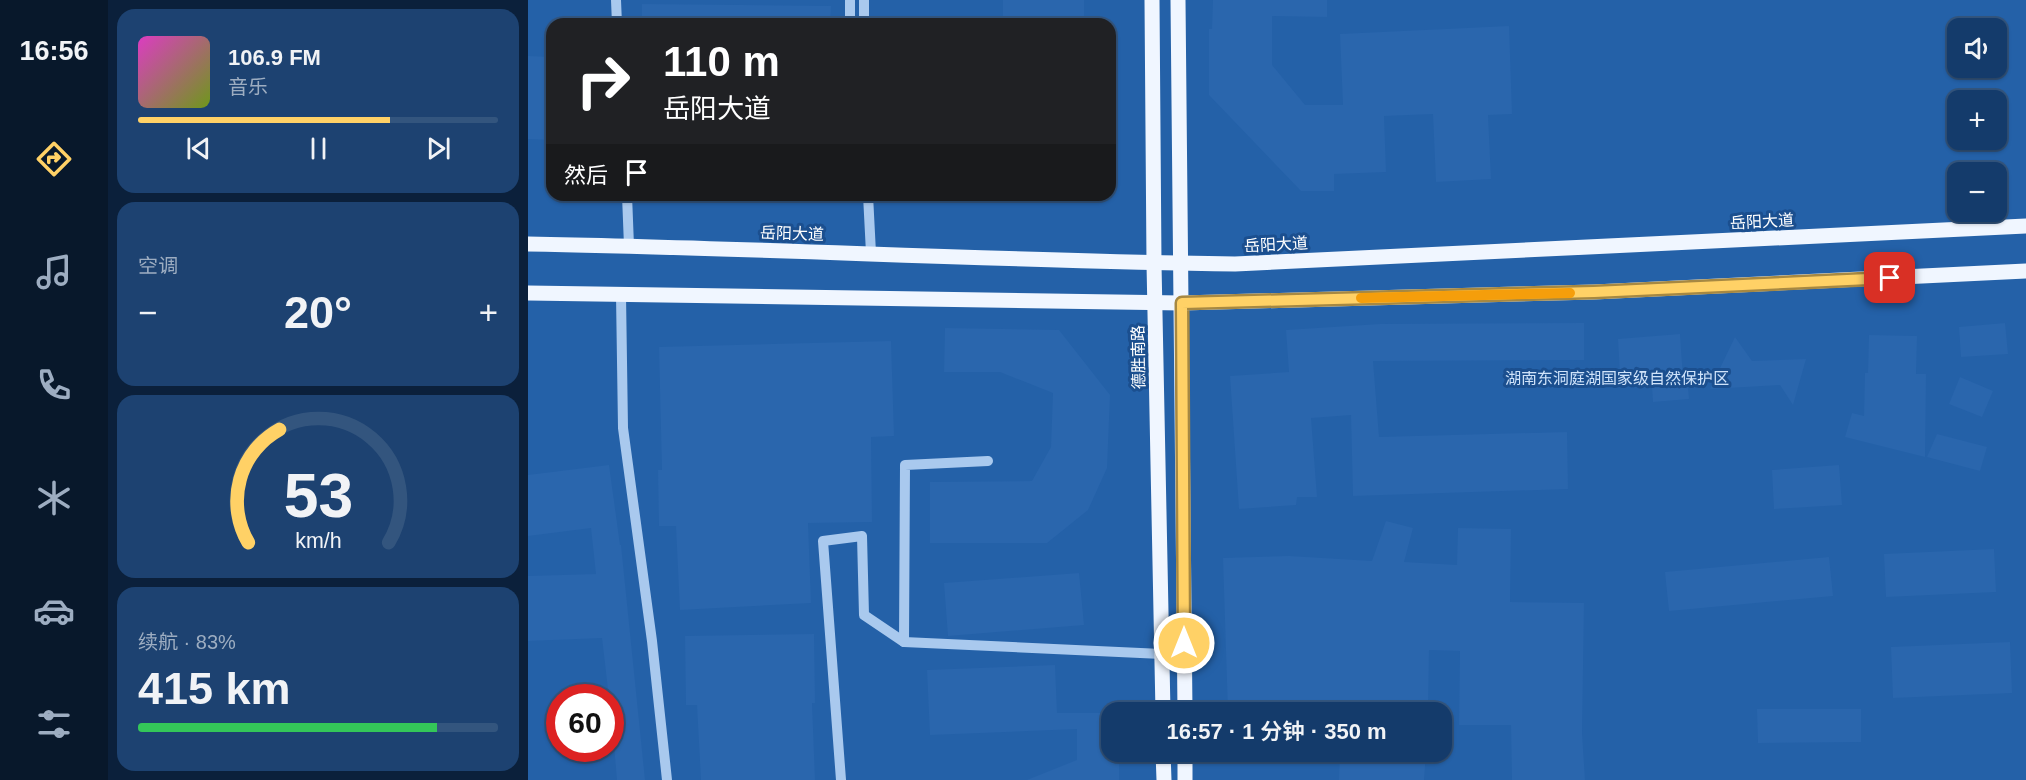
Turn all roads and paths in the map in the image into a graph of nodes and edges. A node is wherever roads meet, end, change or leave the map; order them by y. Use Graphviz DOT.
graph roads {
  1 [pos="616,0"];
  2 [pos="838,0"];
  3 [pos="864,0"];
  4 [pos="1152,0"];
  5 [pos="1178,0"];
  6 [pos="850,1"];
  7 [pos="617,18"];
  8 [pos="850,18"];
  9 [pos="864,18"];
  10 [pos="627,201"];
  11 [pos="868,201"];
  12 [pos="2026,226"];
  13 [pos="528,244"];
  14 [pos="629,246"];
  15 [pos="871,253"];
  16 [pos="1181,263"];
  17 [pos="1154,264"];
  18 [pos="2026,271"];
  19 [pos="528,293"];
  20 [pos="621,295"];
  21 [pos="1155,303"];
  22 [pos="1182,303"];
  23 [pos="988,460"];
  24 [pos="904,642"];
  25 [pos="1162,654"];
  26 [pos="1163,702"];
  27 [pos="1185,702"];
  28 [pos="1163,762"];
  29 [pos="1185,762"];
  30 [pos="667,780"];
  31 [pos="841,780"];
  32 [pos="1164,780"];
  33 [pos="1185,780"];
  1 -- 7 [label="street"];
  2 -- 6 [label="street"];
  3 -- 9 [label="street"];
  4 -- 17 [label="main road, 德胜南路"];
  5 -- 16 [label="main road"];
  6 -- 8 [label="street"];
  10 -- 14 [label="street"];
  11 -- 15 [label="street"];
  12 -- 16 [label="main road, 岳阳大道"];
  13 -- 14 [label="main road, 岳阳大道"];
  14 -- 15 [label="main road, 岳阳大道"];
  15 -- 17 [label="main road, 岳阳大道"];
  16 -- 17 [label="main road, 岳阳大道"];
  16 -- 22 [label="main road"];
  17 -- 21 [label="main road, 德胜南路"];
  18 -- 22 [label="main road"];
  19 -- 20 [label="main road"];
  20 -- 21 [label="main road"];
  20 -- 30 [label="street"];
  21 -- 22 [label="main road"];
  21 -- 25 [label="main road, 德胜南路"];
  22 -- 27 [label="main road"];
  23 -- 24 [label="street"];
  24 -- 25 [label="street"];
  24 -- 31 [label="street"];
  25 -- 26 [label="main road, 德胜南路"];
  28 -- 32 [label="main road"];
  29 -- 33 [label="main road"];
}
